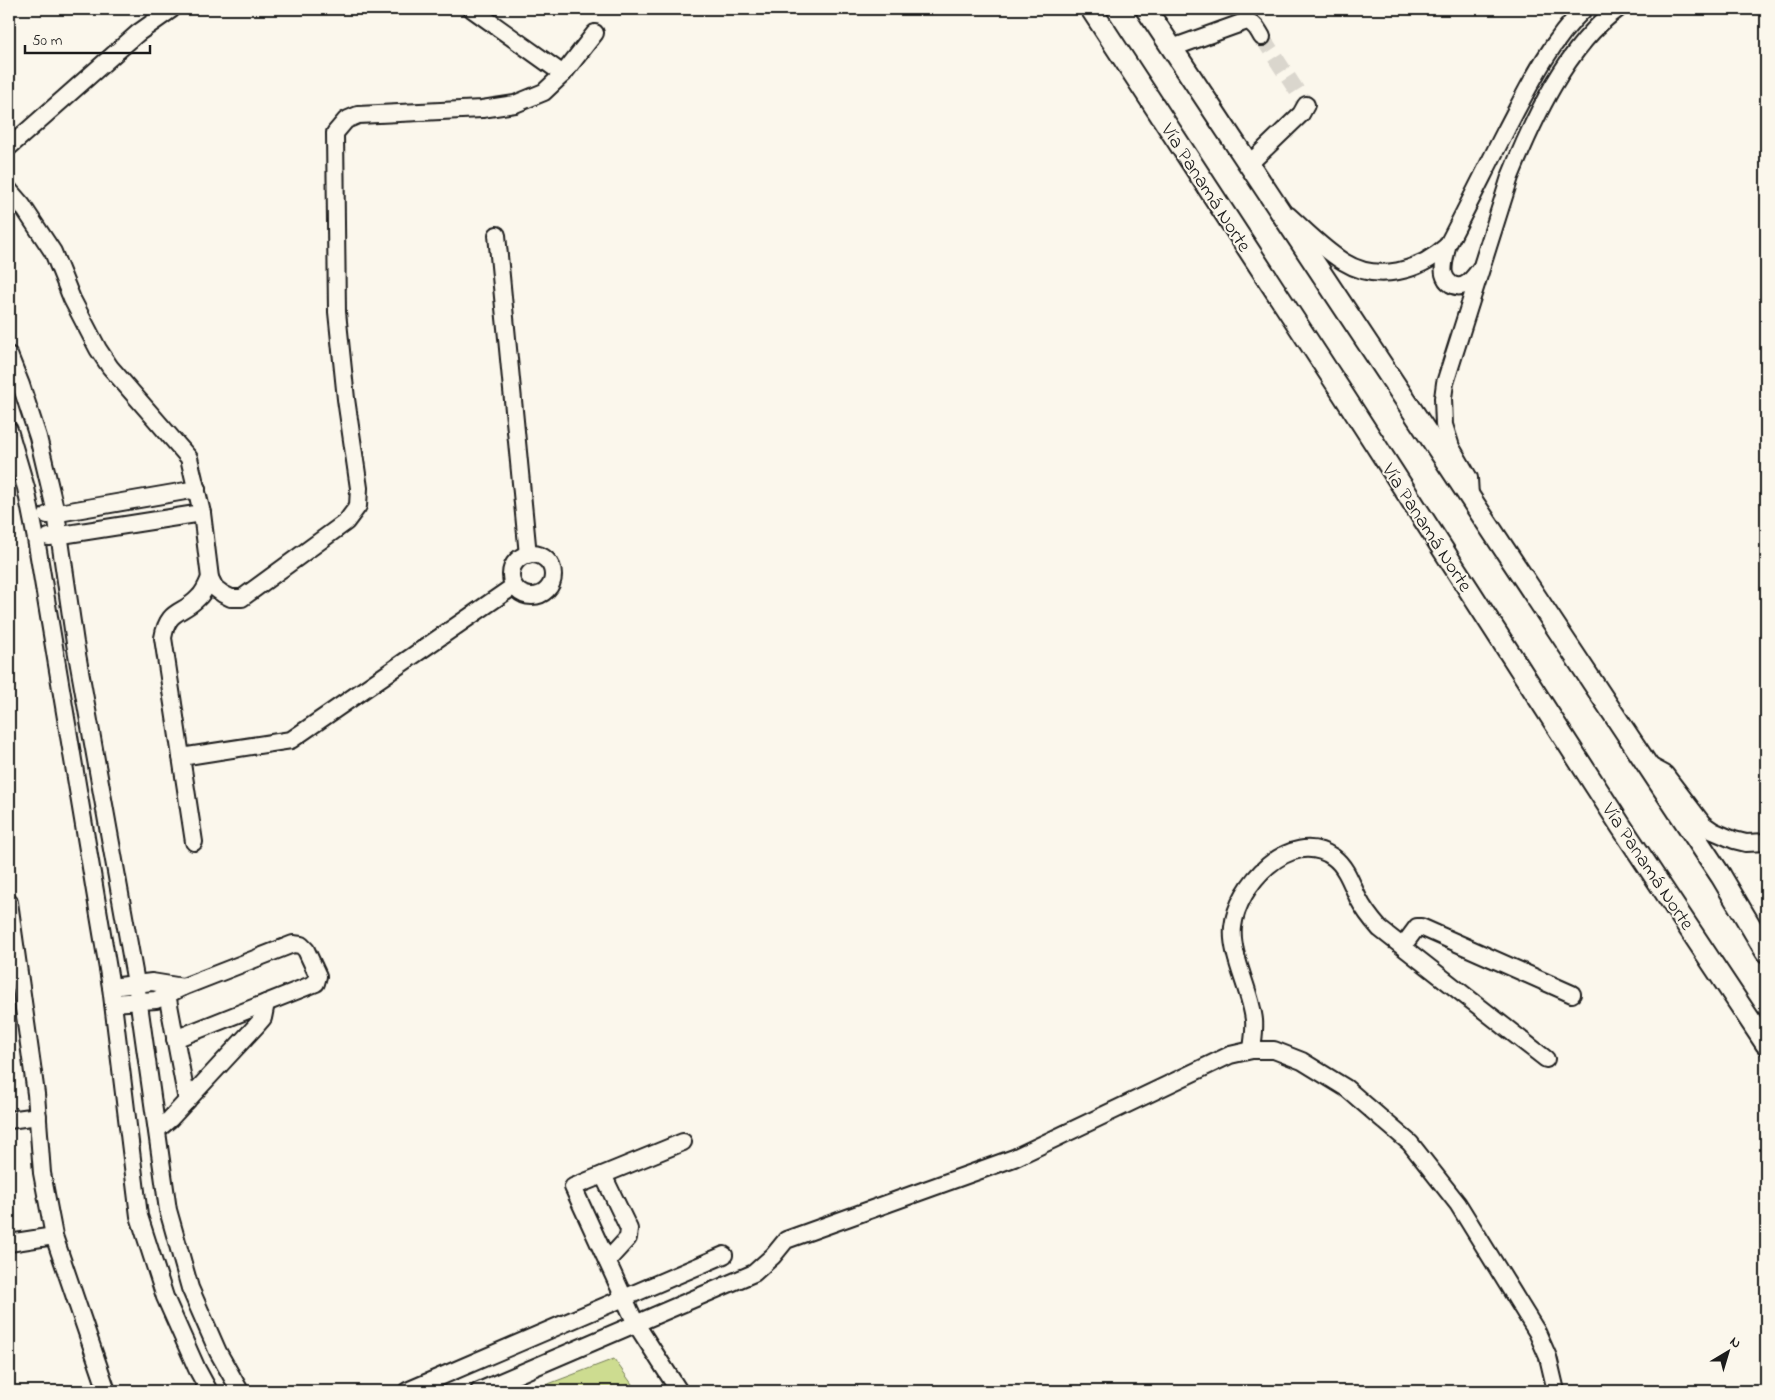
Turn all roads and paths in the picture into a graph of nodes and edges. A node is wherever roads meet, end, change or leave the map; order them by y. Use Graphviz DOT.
graph roads {
  1 [pos="172,9"];
  2 [pos="472,9"];
  3 [pos="1091,9"];
  4 [pos="1146,9"];
  5 [pos="1584,9"];
  6 [pos="1618,9"];
  7 [pos="595,32"];
  8 [pos="1262,37"];
  9 [pos="1172,48"];
  10 [pos="1544,60"];
  11 [pos="1563,70"];
  12 [pos="563,74"];
  13 [pos="1306,105"];
  14 [pos="9,147"];
  15 [pos="1249,164"];
  16 [pos="9,190"];
  17 [pos="1276,205"];
  18 [pos="497,235"];
  19 [pos="1447,246"];
  20 [pos="1483,266"];
  21 [pos="9,356"];
  22 [pos="9,430"];
  23 [pos="197,489"];
  24 [pos="1471,498"];
  25 [pos="56,513"];
  26 [pos="202,513"];
  27 [pos="32,518"];
  28 [pos="59,536"];
  29 [pos="36,539"];
  30 [pos="528,555"];
  31 [pos="210,578"];
  32 [pos="514,586"];
  33 [pos="181,757"];
  34 [pos="1646,763"];
  35 [pos="194,842"];
  36 [pos="1766,842"];
  37 [pos="9,902"];
  38 [pos="1403,946"];
  39 [pos="1766,952"];
  40 [pos="136,984"];
  41 [pos="183,987"];
  42 [pos="167,994"];
  43 [pos="1572,994"];
  44 [pos="112,995"];
  45 [pos="15,998"];
  46 [pos="138,1002"];
  47 [pos="266,1004"];
  48 [pos="176,1039"];
  49 [pos="1766,1044"];
  50 [pos="1252,1050"];
  51 [pos="1546,1059"];
  52 [pos="187,1101"];
  53 [pos="38,1116"];
  54 [pos="9,1120"];
  55 [pos="157,1130"];
  56 [pos="683,1142"];
  57 [pos="603,1175"];
  58 [pos="54,1236"];
  59 [pos="9,1243"];
  60 [pos="724,1255"];
  61 [pos="606,1261"];
  62 [pos="624,1298"];
  63 [pos="636,1324"];
  64 [pos="107,1391"];
  65 [pos="209,1391"];
  66 [pos="240,1391"];
  67 [pos="407,1391"];
  68 [pos="479,1391"];
  69 [pos="679,1391"];
  70 [pos="1556,1391"];
  1 -- 14 [label="street"];
  2 -- 12 [label="street"];
  3 -- 49 [label="main road, Vía Panamá Norte"];
  4 -- 9 [label="main road"];
  5 -- 10 [label="street"];
  6 -- 11 [label="street"];
  7 -- 12 [label="street"];
  8 -- 9 [label="street"];
  9 -- 15 [label="main road"];
  10 -- 11 [label="street"];
  10 -- 19 [label="street"];
  11 -- 20 [label="street"];
  12 -- 31 [label="street"];
  13 -- 15 [label="street"];
  15 -- 17 [label="main road"];
  16 -- 23 [label="street"];
  17 -- 19 [label="street"];
  17 -- 24 [label="main road"];
  18 -- 30 [label="street"];
  19 -- 20 [label="street"];
  20 -- 24 [label="street"];
  21 -- 25 [label="street"];
  22 -- 27 [label="street"];
  23 -- 25 [label="street"];
  23 -- 26 [label="street"];
  24 -- 34 [label="main road"];
  25 -- 27 [label="street"];
  25 -- 28 [label="street"];
  26 -- 28 [label="street"];
  26 -- 31 [label="street"];
  27 -- 29 [label="street"];
  28 -- 29 [label="street"];
  28 -- 40 [label="street"];
  29 -- 44 [label="street"];
  30 -- 32 [label="street"];
  30 -- 32 [label="street"];
  31 -- 33 [label="street"];
  32 -- 33 [label="street"];
  33 -- 35 [label="street"];
  34 -- 36 [label="street"];
  34 -- 39 [label="main road"];
  37 -- 45 [label="street"];
  38 -- 43 [label="street"];
  38 -- 50 [label="street"];
  38 -- 51 [label="street"];
  40 -- 41 [label="street"];
  40 -- 44 [label="street"];
  40 -- 46 [label="street"];
  41 -- 42 [label="street"];
  41 -- 47 [label="street"];
  42 -- 46 [label="street"];
  42 -- 48 [label="street"];
  44 -- 46 [label="street"];
  44 -- 65 [label="street"];
  45 -- 53 [label="street"];
  46 -- 55 [label="street"];
  47 -- 48 [label="street"];
  47 -- 52 [label="street"];
  48 -- 52 [label="street"];
  50 -- 63 [label="street"];
  50 -- 70 [label="street"];
  52 -- 55 [label="street"];
  53 -- 54 [label="street"];
  53 -- 58 [label="street"];
  55 -- 66 [label="street"];
  56 -- 57 [label="street"];
  57 -- 61 [label="street"];
  57 -- 61 [label="street"];
  58 -- 59 [label="street"];
  58 -- 64 [label="street"];
  60 -- 62 [label="street"];
  61 -- 62 [label="street"];
  62 -- 63 [label="street"];
  62 -- 67 [label="street"];
  63 -- 68 [label="street"];
  63 -- 69 [label="street"];
}
